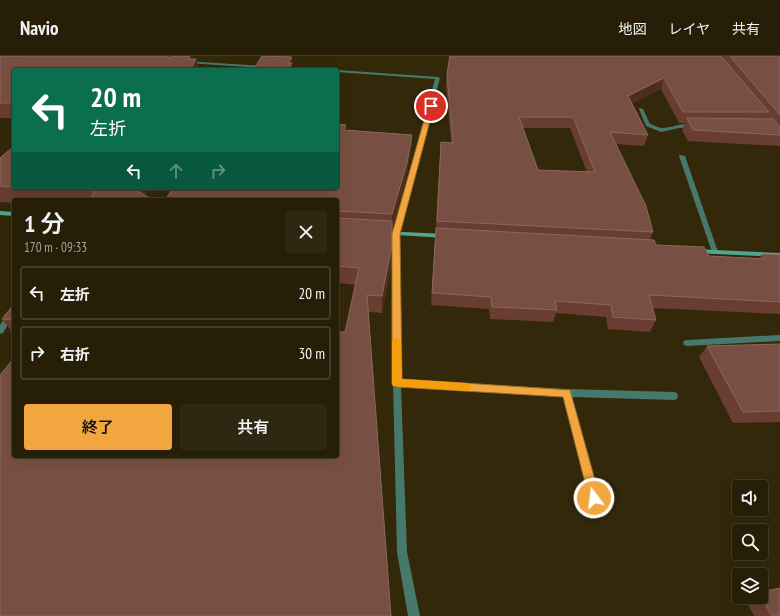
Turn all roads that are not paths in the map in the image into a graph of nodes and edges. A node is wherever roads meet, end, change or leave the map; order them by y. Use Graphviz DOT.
graph roads {
  1 [pos="178,61"];
  2 [pos="270,67"];
  3 [pos="339,71"];
  4 [pos="641,109"];
  5 [pos="701,126"];
  6 [pos="682,156"];
  7 [pos="0,213"];
  8 [pos="12,214"];
  9 [pos="374,232"];
  10 [pos="396,234"];
  11 [pos="451,237"];
  12 [pos="684,250"];
  13 [pos="715,252"];
  14 [pos="780,255"];
  15 [pos="12,312"];
  16 [pos="0,331"];
  17 [pos="780,338"];
  18 [pos="687,343"];
  19 [pos="397,383"];
  20 [pos="566,393"];
  21 [pos="674,396"];
  22 [pos="594,498"];
  23 [pos="414,616"];
  1 -- 2 [label="street"];
  3 -- 10 [label="street"];
  4 -- 5 [label="street"];
  6 -- 13 [label="street"];
  7 -- 8 [label="main road"];
  9 -- 10 [label="main road"];
  10 -- 11 [label="main road"];
  10 -- 19 [label="street"];
  12 -- 13 [label="main road"];
  13 -- 14 [label="main road"];
  15 -- 16 [label="street"];
  17 -- 18 [label="street"];
  19 -- 20 [label="street"];
  19 -- 23 [label="street"];
  20 -- 21 [label="street"];
  20 -- 22 [label="street"];
}
